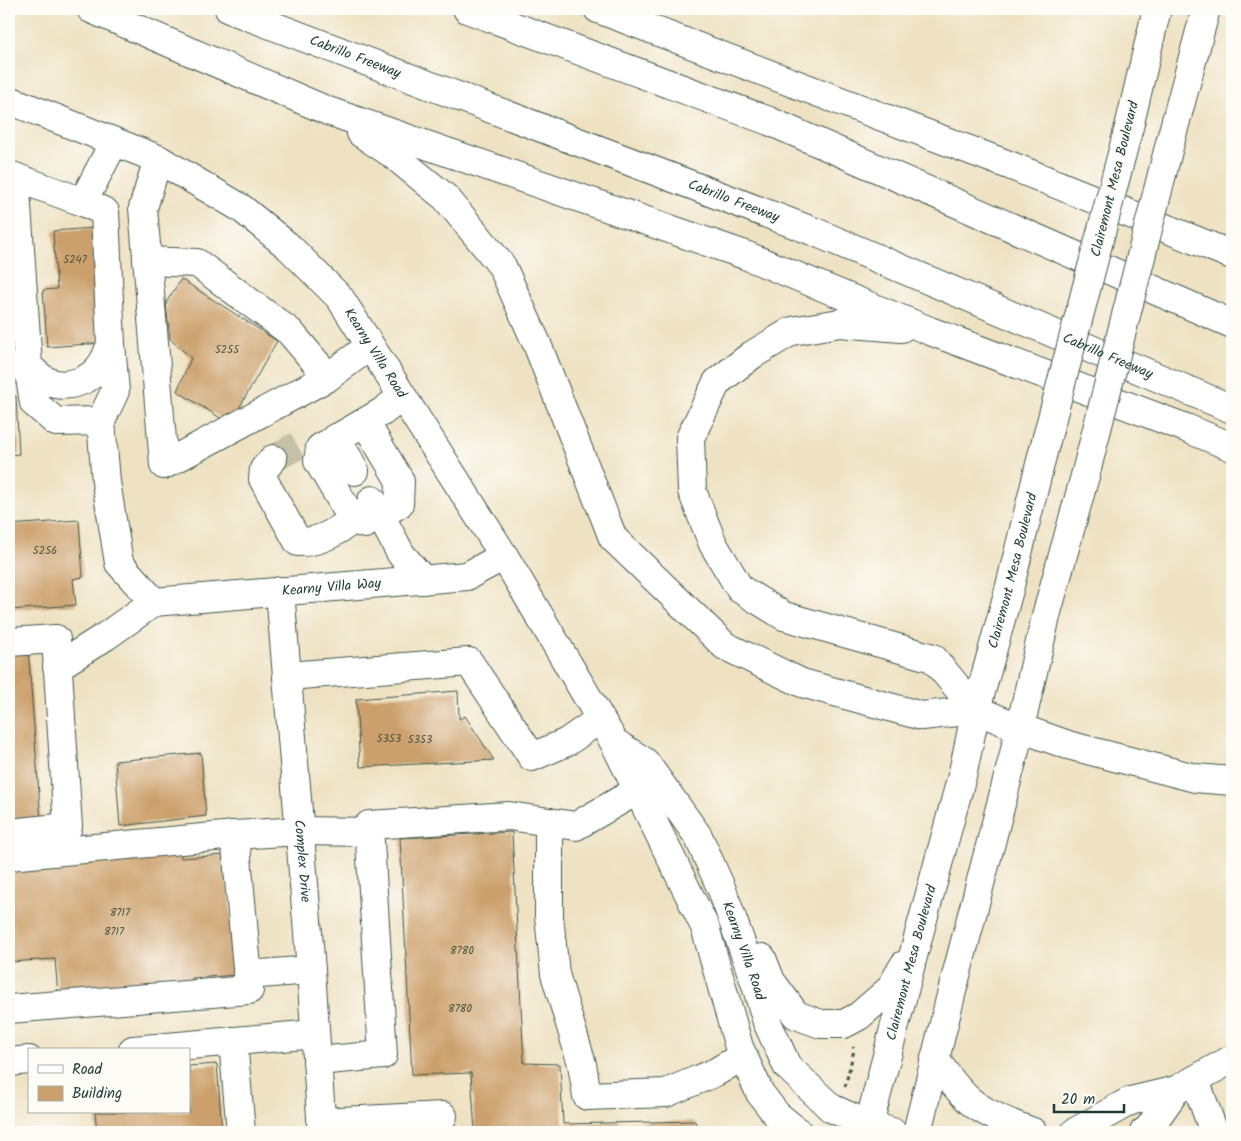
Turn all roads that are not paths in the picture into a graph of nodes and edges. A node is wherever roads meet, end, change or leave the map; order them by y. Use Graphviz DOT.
graph roads {
  1 [pos="91,9"];
  2 [pos="229,9"];
  3 [pos="468,9"];
  4 [pos="598,9"];
  5 [pos="1157,9"];
  6 [pos="1206,9"];
  7 [pos="9,100"];
  8 [pos="328,111"];
  9 [pos="114,142"];
  10 [pos="158,159"];
  11 [pos="12,176"];
  12 [pos="83,202"];
  13 [pos="1232,255"];
  14 [pos="147,261"];
  15 [pos="1232,324"];
  16 [pos="930,331"];
  17 [pos="111,344"];
  18 [pos="370,346"];
  19 [pos="18,365"];
  20 [pos="328,377"];
  21 [pos="402,397"];
  22 [pos="1232,409"];
  23 [pos="101,421"];
  24 [pos="365,422"];
  25 [pos="319,443"];
  26 [pos="1232,447"];
  27 [pos="273,459"];
  28 [pos="355,471"];
  29 [pos="376,508"];
  30 [pos="353,520"];
  31 [pos="504,556"];
  32 [pos="422,580"];
  33 [pos="280,591"];
  34 [pos="154,602"];
  35 [pos="9,642"];
  36 [pos="58,667"];
  37 [pos="287,676"];
  38 [pos="976,710"];
  39 [pos="600,718"];
  40 [pos="1020,728"];
  41 [pos="614,742"];
  42 [pos="1232,781"];
  43 [pos="638,790"];
  44 [pos="548,822"];
  45 [pos="299,831"];
  46 [pos="369,832"];
  47 [pos="9,833"];
  48 [pos="236,835"];
  49 [pos="9,856"];
  50 [pos="725,900"];
  51 [pos="916,944"];
  52 [pos="311,970"];
  53 [pos="247,975"];
  54 [pos="9,1009"];
  55 [pos="315,1034"];
  56 [pos="233,1041"];
  57 [pos="155,1048"];
  58 [pos="743,1056"];
  59 [pos="935,1059"];
  60 [pos="1232,1059"];
  61 [pos="28,1060"];
  62 [pos="317,1061"];
  63 [pos="9,1062"];
  64 [pos="1185,1085"];
  65 [pos="443,1116"];
  66 [pos="321,1127"];
  67 [pos="876,1130"];
  68 [pos="241,1132"];
  69 [pos="798,1132"];
  70 [pos="917,1132"];
  71 [pos="1033,1132"];
  72 [pos="1075,1132"];
  73 [pos="1144,1132"];
  74 [pos="1214,1132"];
  1 -- 8 [label="main road"];
  2 -- 22 [label="main road, Cabrillo Freeway"];
  3 -- 15 [label="main road"];
  4 -- 13 [label="main road"];
  5 -- 38 [label="main road, Clairemont Mesa Boulevard, bridge"];
  6 -- 40 [label="main road, bridge"];
  7 -- 9 [label="main road, Kearny Villa Road"];
  8 -- 16 [label="main road"];
  8 -- 38 [label="main road"];
  9 -- 10 [label="main road, Kearny Villa Road"];
  9 -- 12 [label="main road"];
  10 -- 14 [label="main road"];
  10 -- 18 [label="main road, Kearny Villa Road"];
  11 -- 12 [label="main road"];
  11 -- 19 [label="main road"];
  12 -- 17 [label="main road"];
  14 -- 20 [label="main road"];
  14 -- 20 [label="main road"];
  16 -- 26 [label="main road"];
  16 -- 38 [label="main road"];
  17 -- 19 [label="main road"];
  17 -- 23 [label="main road"];
  18 -- 20 [label="main road"];
  18 -- 21 [label="main road, Kearny Villa Road"];
  19 -- 23 [label="main road"];
  21 -- 24 [label="main road"];
  21 -- 31 [label="main road, Kearny Villa Road"];
  23 -- 34 [label="main road"];
  24 -- 25 [label="main road"];
  24 -- 29 [label="main road"];
  25 -- 28 [label="main road"];
  25 -- 30 [label="main road"];
  27 -- 30 [label="main road"];
  29 -- 30 [label="main road"];
  29 -- 32 [label="main road"];
  31 -- 32 [label="main road, Kearny Villa Way"];
  31 -- 39 [label="main road, Kearny Villa Road"];
  32 -- 33 [label="main road, Kearny Villa Way"];
  33 -- 34 [label="main road, Kearny Villa Way"];
  33 -- 37 [label="main road, Complex Drive"];
  34 -- 36 [label="main road"];
  35 -- 36 [label="main road"];
  36 -- 47 [label="main road"];
  37 -- 39 [label="main road"];
  37 -- 45 [label="main road, Complex Drive"];
  38 -- 40 [label="main road"];
  38 -- 51 [label="main road, Clairemont Mesa Boulevard"];
  39 -- 41 [label="main road, Kearny Villa Road"];
  40 -- 42 [label="main road"];
  40 -- 59 [label="main road"];
  41 -- 43 [label="main road, Kearny Villa Road"];
  41 -- 50 [label="main road, Kearny Villa Road"];
  43 -- 44 [label="main road"];
  43 -- 58 [label="main road, Kearny Villa Road"];
  44 -- 46 [label="main road"];
  44 -- 58 [label="main road"];
  45 -- 46 [label="main road"];
  45 -- 48 [label="main road"];
  45 -- 52 [label="main road, Complex Drive"];
  46 -- 62 [label="main road"];
  48 -- 49 [label="main road"];
  48 -- 53 [label="main road"];
  50 -- 51 [label="main road"];
  50 -- 67 [label="main road, Kearny Villa Road"];
  51 -- 67 [label="main road, Clairemont Mesa Boulevard"];
  52 -- 53 [label="main road"];
  52 -- 55 [label="main road, Complex Drive"];
  53 -- 54 [label="main road"];
  55 -- 56 [label="main road"];
  55 -- 62 [label="main road, Complex Drive"];
  56 -- 57 [label="main road"];
  56 -- 68 [label="main road"];
  58 -- 69 [label="main road, Kearny Villa Road"];
  59 -- 70 [label="main road"];
  59 -- 71 [label="main road"];
  60 -- 64 [label="main road"];
  61 -- 63 [label="main road"];
  62 -- 66 [label="main road, Complex Drive"];
  64 -- 72 [label="main road"];
  64 -- 73 [label="main road"];
  64 -- 74 [label="main road"];
  65 -- 66 [label="main road"];
}
